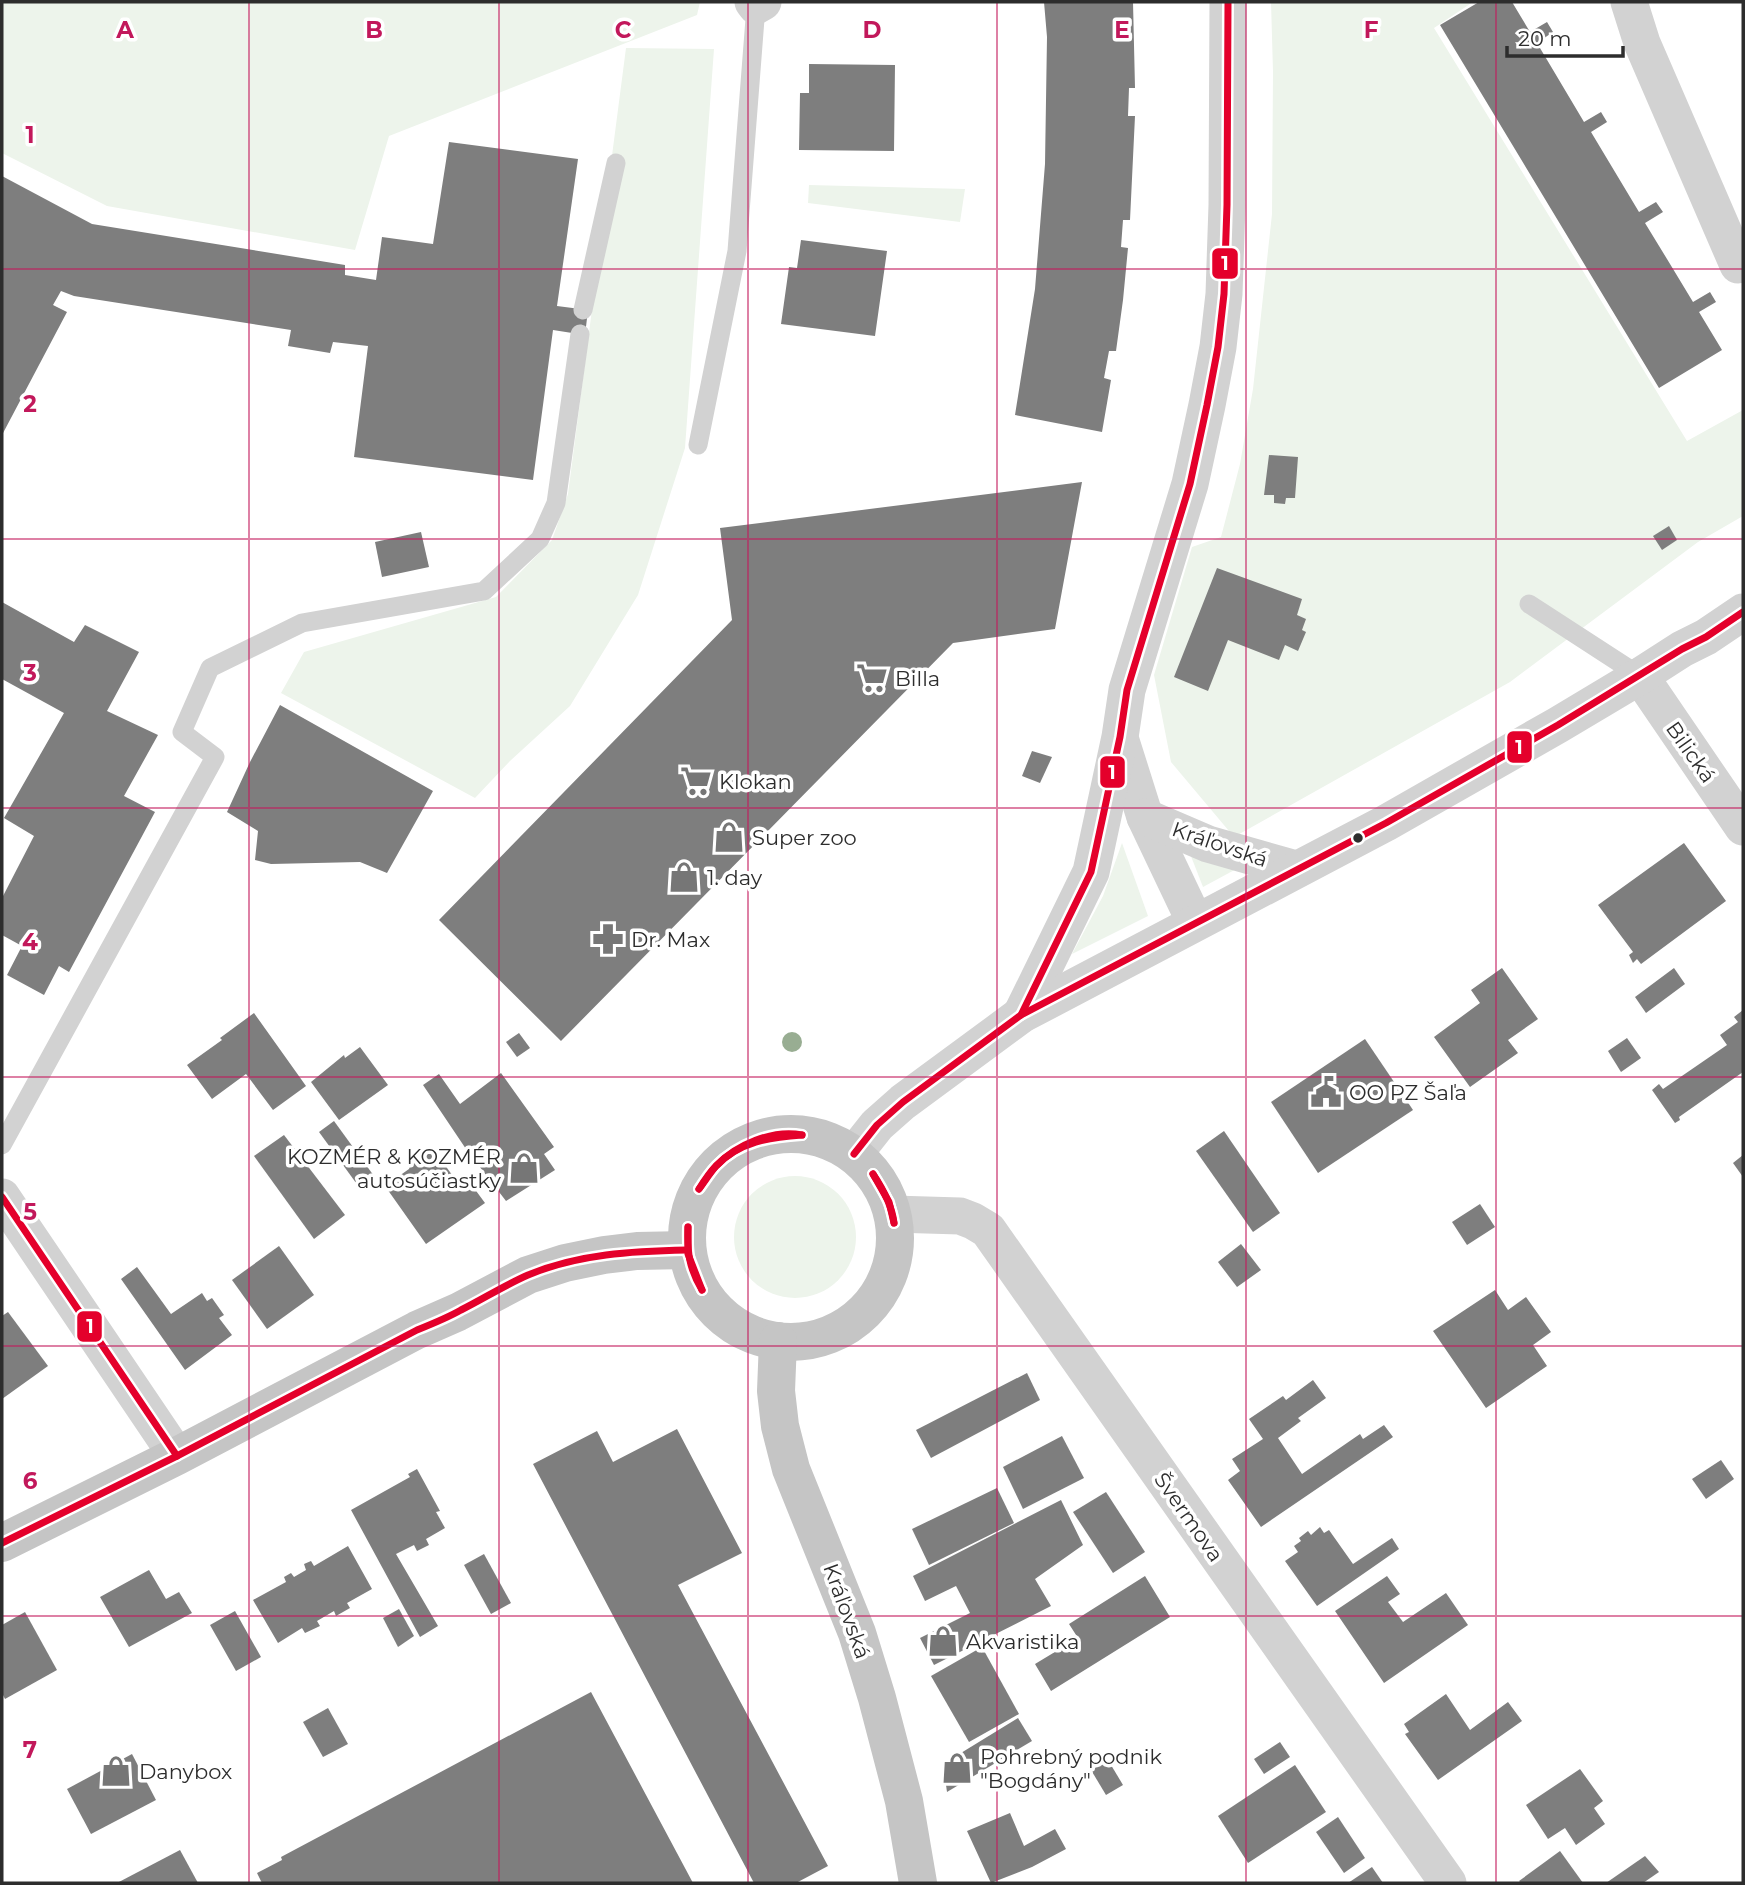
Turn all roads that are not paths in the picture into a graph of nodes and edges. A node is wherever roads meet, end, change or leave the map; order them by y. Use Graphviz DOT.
graph roads {
  1 [pos="1228,2"];
  2 [pos="1629,2"];
  3 [pos="757,3"];
  4 [pos="616,163"];
  5 [pos="1743,262"];
  6 [pos="583,310"];
  7 [pos="580,334"];
  8 [pos="698,445"];
  9 [pos="1529,604"];
  10 [pos="1743,612"];
  11 [pos="1640,677"];
  12 [pos="1120,737"];
  13 [pos="1144,817"];
  14 [pos="1743,827"];
  15 [pos="1296,869"];
  16 [pos="1195,922"];
  17 [pos="1021,1016"];
  18 [pos="2,1145"];
  19 [pos="854,1154"];
  20 [pos="2,1197"];
  21 [pos="893,1214"];
  22 [pos="687,1250"];
  23 [pos="778,1341"];
  24 [pos="177,1456"];
  25 [pos="2,1544"];
  26 [pos="918,1883"];
  27 [pos="1448,1883"];
  1 -- 12 [label="street, Kráľovská"];
  2 -- 5 [label="street"];
  3 -- 8 [label="lane"];
  4 -- 6 [label="lane"];
  7 -- 18 [label="lane"];
  9 -- 11 [label="lane"];
  10 -- 11 [label="street"];
  11 -- 14 [label="street, Bilická"];
  11 -- 15 [label="street"];
  12 -- 13 [label="street, Kráľovská"];
  12 -- 17 [label="street, Kráľovská"];
  13 -- 15 [label="street, Kráľovská"];
  13 -- 16 [label="street, Kráľovská"];
  15 -- 16 [label="street"];
  16 -- 17 [label="street"];
  17 -- 19 [label="street"];
  19 -- 21 [label="main road"];
  19 -- 22 [label="main road"];
  20 -- 24 [label="street"];
  21 -- 23 [label="main road"];
  21 -- 27 [label="street, Švermova"];
  22 -- 23 [label="main road"];
  22 -- 24 [label="main road"];
  23 -- 26 [label="main road, Kráľovská"];
  24 -- 25 [label="main road"];
}
